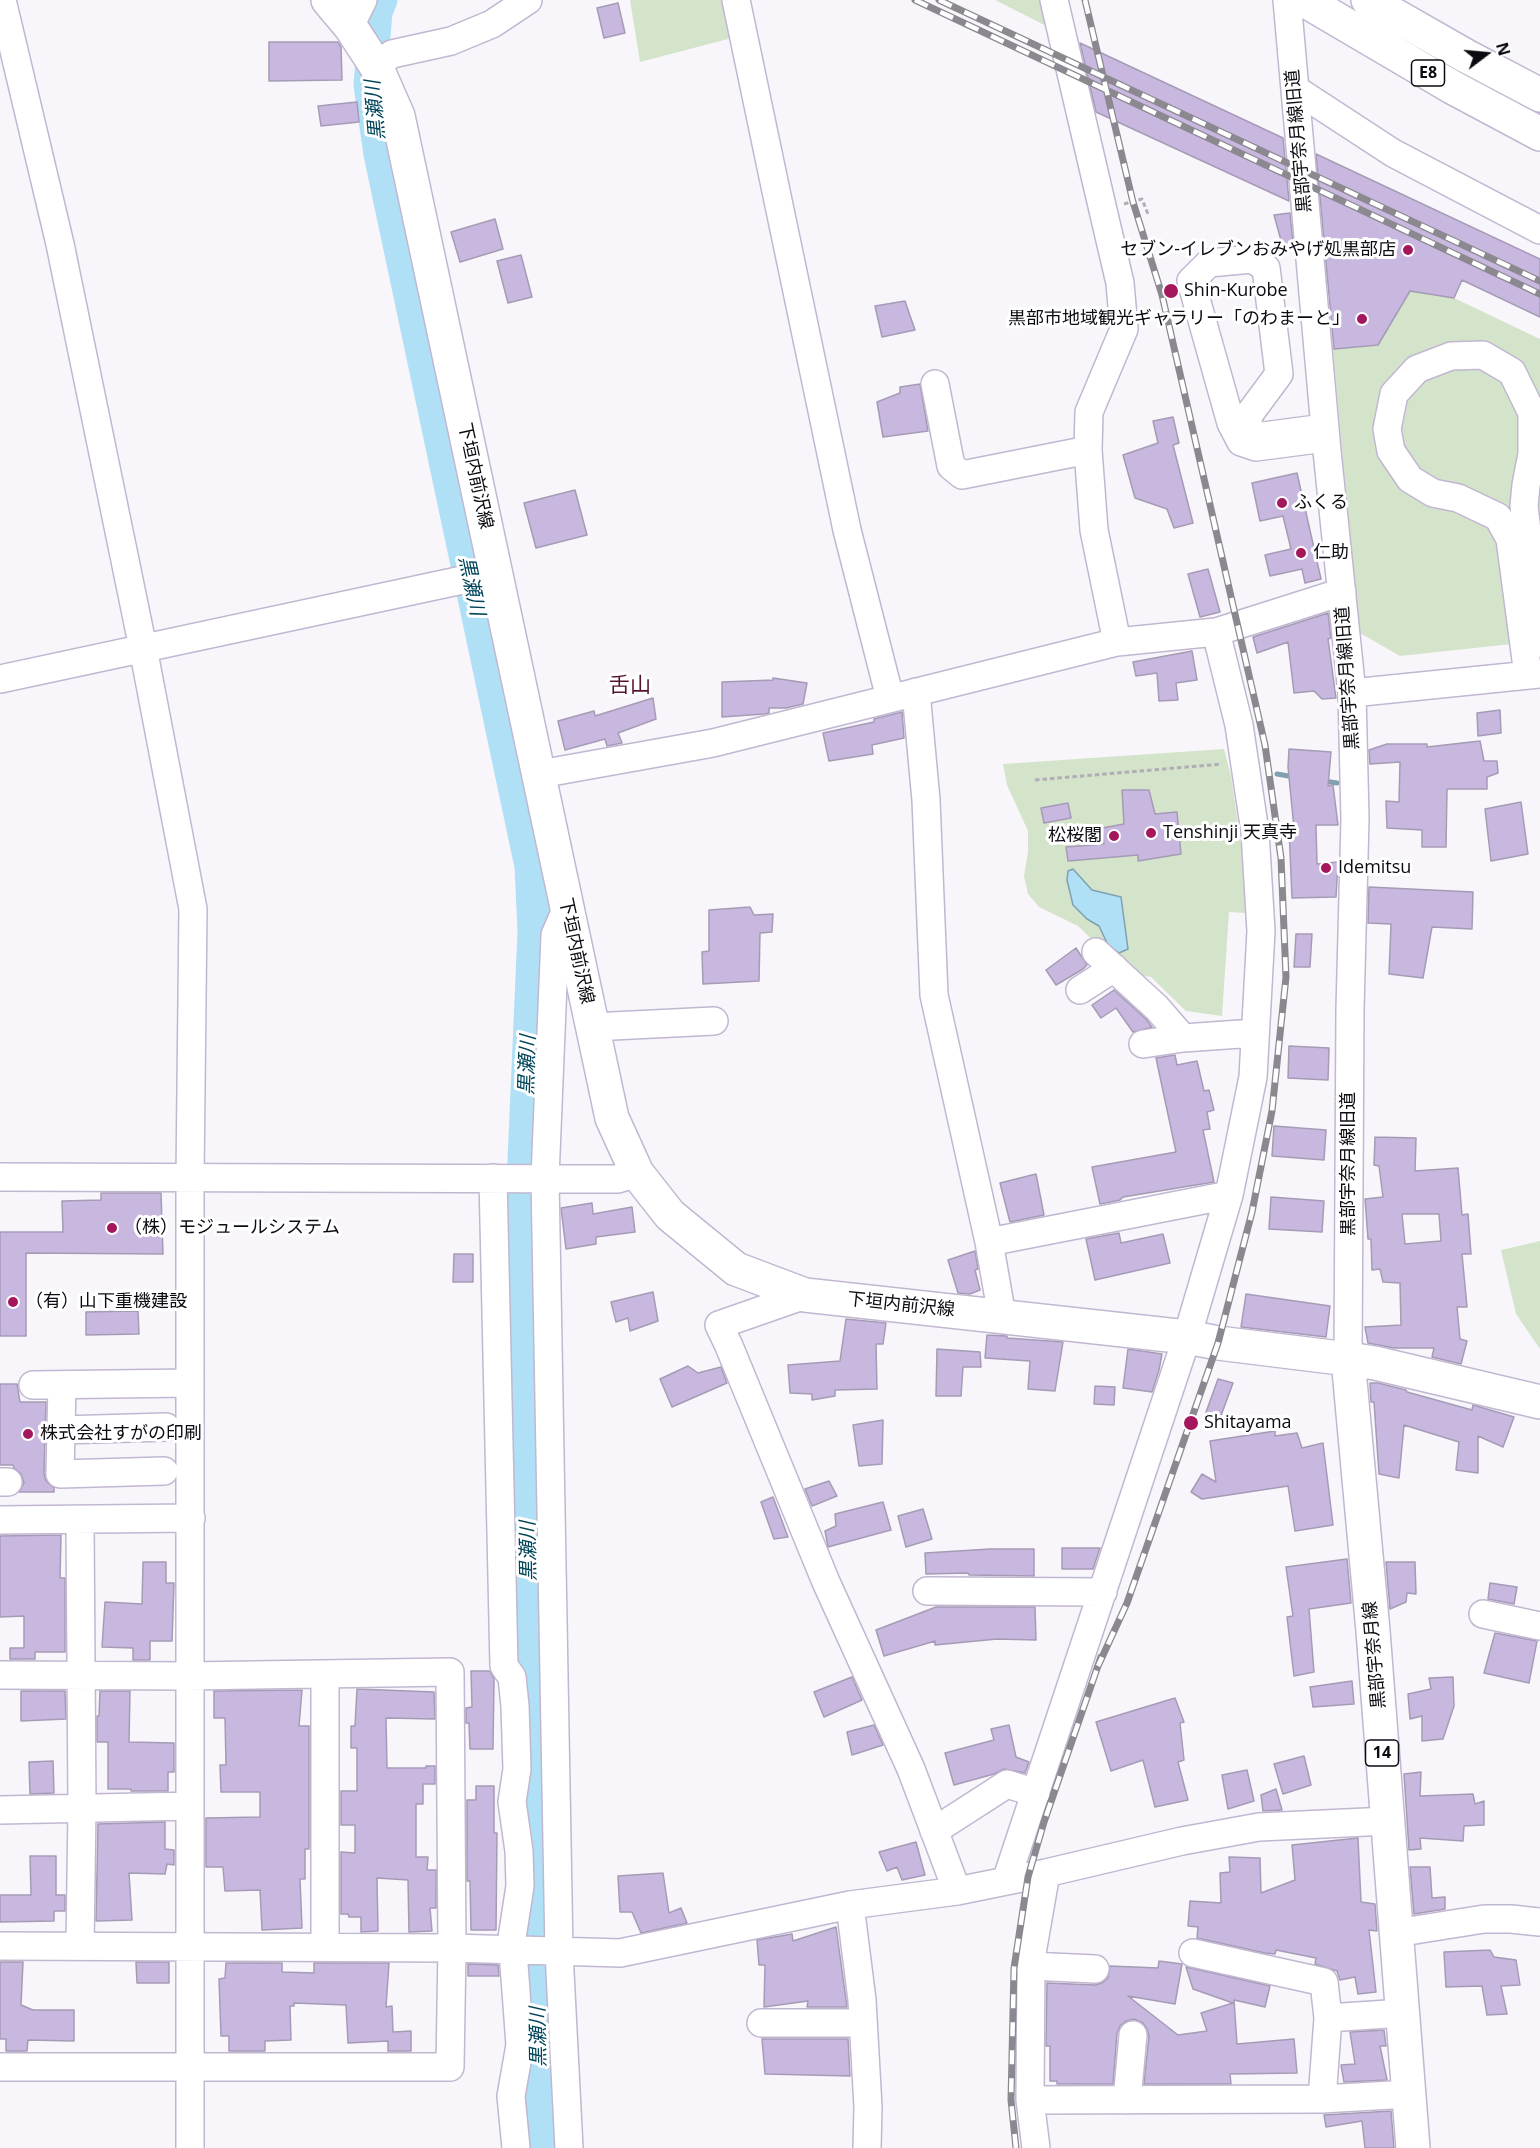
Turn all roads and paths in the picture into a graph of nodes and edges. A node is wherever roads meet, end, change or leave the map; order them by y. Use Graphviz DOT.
graph roads {
  1 [pos="2,0"];
  2 [pos="328,0"];
  3 [pos="528,0"];
  4 [pos="736,0"];
  5 [pos="1054,0"];
  6 [pos="1368,0"];
  7 [pos="1303,3"];
  8 [pos="362,33"];
  9 [pos="1294,89"];
  10 [pos="1540,95"];
  11 [pos="1540,134"];
  12 [pos="1142,199"];
  13 [pos="1148,214"];
  14 [pos="1540,230"];
  15 [pos="935,384"];
  16 [pos="1325,433"];
  17 [pos="1088,450"];
  18 [pos="489,574"];
  19 [pos="1342,592"];
  20 [pos="1216,632"];
  21 [pos="1117,642"];
  22 [pos="1540,643"];
  23 [pos="143,648"];
  24 [pos="1534,674"];
  25 [pos="0,679"];
  26 [pos="916,692"];
  27 [pos="1352,693"];
  28 [pos="890,698"];
  29 [pos="1245,762"];
  30 [pos="540,774"];
  31 [pos="1035,780"];
  32 [pos="567,907"];
  33 [pos="1080,990"];
  34 [pos="714,1021"];
  35 [pos="592,1027"];
  36 [pos="1255,1033"];
  37 [pos="1183,1038"];
  38 [pos="1143,1044"];
  39 [pos="638,1173"];
  40 [pos="0,1177"];
  41 [pos="190,1178"];
  42 [pos="499,1178"];
  43 [pos="545,1178"];
  44 [pos="1229,1195"];
  45 [pos="989,1242"];
  46 [pos="805,1295"];
  47 [pos="1002,1316"];
  48 [pos="1187,1337"];
  49 [pos="1348,1359"];
  50 [pos="190,1383"];
  51 [pos="33,1385"];
  52 [pos="62,1385"];
  53 [pos="1540,1402"];
  54 [pos="166,1427"];
  55 [pos="61,1430"];
  56 [pos="164,1471"];
  57 [pos="190,1518"];
  58 [pos="0,1520"];
  59 [pos="80,1521"];
  60 [pos="927,1591"];
  61 [pos="1103,1592"];
  62 [pos="1483,1614"];
  63 [pos="1540,1626"];
  64 [pos="0,1674"];
  65 [pos="325,1674"];
  66 [pos="79,1675"];
  67 [pos="189,1676"];
  68 [pos="1036,1793"];
  69 [pos="189,1806"];
  70 [pos="82,1808"];
  71 [pos="0,1810"];
  72 [pos="1388,1821"];
  73 [pos="934,1831"];
  74 [pos="1046,1873"];
  75 [pos="1006,1881"];
  76 [pos="957,1891"];
  77 [pos="850,1905"];
  78 [pos="1540,1922"];
  79 [pos="1396,1933"];
  80 [pos="0,1946"];
  81 [pos="80,1946"];
  82 [pos="189,1946"];
  83 [pos="325,1947"];
  84 [pos="452,1948"];
  85 [pos="517,1950"];
  86 [pos="559,1952"];
  87 [pos="1193,1953"];
  88 [pos="1030,1966"];
  89 [pos="1095,1969"];
  90 [pos="1403,2013"];
  91 [pos="1328,2018"];
  92 [pos="761,2023"];
  93 [pos="863,2023"];
  94 [pos="1133,2035"];
  95 [pos="0,2067"];
  96 [pos="191,2068"];
  97 [pos="1409,2094"];
  98 [pos="1322,2099"];
  99 [pos="1030,2100"];
  100 [pos="1127,2100"];
  101 [pos="190,2148"];
  102 [pos="516,2148"];
  103 [pos="569,2148"];
  104 [pos="867,2148"];
  105 [pos="1036,2148"];
  106 [pos="1413,2148"];
  1 -- 23 [label="street"];
  2 -- 8 [label="main road, 下垣内前沢線"];
  3 -- 8 [label="street"];
  4 -- 28 [label="street"];
  5 -- 17 [label="street"];
  6 -- 10 [label="main road, E8"];
  7 -- 9 [label="street, 黒部宇奈月線旧道"];
  7 -- 11 [label="main road, E8"];
  8 -- 18 [label="main road, 下垣内前沢線"];
  9 -- 14 [label="street"];
  9 -- 16 [label="street, 黒部宇奈月線旧道"];
  12 -- 13 [label="path"];
  15 -- 17 [label="street"];
  16 -- 16 [label="street"];
  16 -- 19 [label="street, 黒部宇奈月線旧道"];
  17 -- 21 [label="street"];
  18 -- 23 [label="street"];
  18 -- 30 [label="main road, 下垣内前沢線"];
  19 -- 20 [label="street"];
  19 -- 27 [label="street, 黒部宇奈月線旧道"];
  20 -- 21 [label="street"];
  20 -- 29 [label="street"];
  21 -- 26 [label="street"];
  22 -- 24 [label="street"];
  23 -- 25 [label="street"];
  23 -- 41 [label="street"];
  24 -- 27 [label="street"];
  26 -- 28 [label="street"];
  26 -- 45 [label="street"];
  27 -- 49 [label="street, 黒部宇奈月線旧道"];
  28 -- 30 [label="street"];
  29 -- 31 [label="path"];
  29 -- 36 [label="street"];
  30 -- 32 [label="main road, 下垣内前沢線"];
  32 -- 35 [label="main road, 下垣内前沢線"];
  32 -- 43 [label="street"];
  33 -- 37 [label="street"];
  34 -- 35 [label="street"];
  35 -- 39 [label="main road, 下垣内前沢線"];
  36 -- 37 [label="street"];
  36 -- 44 [label="street"];
  37 -- 38 [label="street"];
  39 -- 43 [label="street"];
  39 -- 46 [label="main road, 下垣内前沢線"];
  40 -- 41 [label="street"];
  41 -- 42 [label="street"];
  41 -- 50 [label="street"];
  42 -- 43 [label="street"];
  42 -- 85 [label="street"];
  43 -- 86 [label="street"];
  44 -- 45 [label="street"];
  44 -- 48 [label="street"];
  45 -- 47 [label="street"];
  46 -- 47 [label="main road, 下垣内前沢線"];
  46 -- 73 [label="street"];
  47 -- 48 [label="main road, 下垣内前沢線"];
  48 -- 49 [label="main road, 下垣内前沢線"];
  48 -- 61 [label="street"];
  49 -- 53 [label="main road"];
  49 -- 72 [label="main road, 黒部宇奈月線 / 14"];
  50 -- 52 [label="street"];
  50 -- 57 [label="street"];
  51 -- 52 [label="street"];
  52 -- 55 [label="street"];
  54 -- 55 [label="street"];
  55 -- 56 [label="street"];
  57 -- 59 [label="street"];
  57 -- 67 [label="street"];
  58 -- 59 [label="street"];
  59 -- 66 [label="street"];
  60 -- 61 [label="street"];
  61 -- 68 [label="street"];
  62 -- 63 [label="street"];
  64 -- 66 [label="street"];
  65 -- 67 [label="street"];
  65 -- 83 [label="street"];
  65 -- 84 [label="street"];
  66 -- 67 [label="street"];
  66 -- 70 [label="street"];
  67 -- 69 [label="street"];
  68 -- 73 [label="street"];
  68 -- 75 [label="street"];
  69 -- 70 [label="street"];
  69 -- 82 [label="street"];
  70 -- 71 [label="street"];
  70 -- 81 [label="street"];
  72 -- 74 [label="street"];
  72 -- 79 [label="main road, 黒部宇奈月線 / 14"];
  73 -- 76 [label="street"];
  74 -- 75 [label="street"];
  74 -- 88 [label="street"];
  75 -- 76 [label="street"];
  76 -- 77 [label="street"];
  77 -- 86 [label="street"];
  77 -- 93 [label="street"];
  78 -- 79 [label="street"];
  79 -- 90 [label="main road, 黒部宇奈月線 / 14"];
  80 -- 81 [label="street"];
  81 -- 82 [label="street"];
  82 -- 83 [label="street"];
  82 -- 96 [label="street"];
  83 -- 84 [label="street"];
  84 -- 85 [label="street"];
  84 -- 96 [label="street"];
  85 -- 86 [label="street"];
  85 -- 102 [label="street"];
  86 -- 103 [label="street"];
  87 -- 91 [label="street"];
  88 -- 89 [label="street"];
  88 -- 99 [label="street"];
  90 -- 91 [label="street"];
  90 -- 97 [label="main road, 黒部宇奈月線 / 14"];
  91 -- 98 [label="street"];
  92 -- 93 [label="street"];
  93 -- 104 [label="street"];
  94 -- 100 [label="street"];
  95 -- 96 [label="street"];
  96 -- 101 [label="street"];
  97 -- 98 [label="street"];
  97 -- 106 [label="main road, 黒部宇奈月線 / 14"];
  98 -- 100 [label="street"];
  99 -- 100 [label="street"];
  99 -- 105 [label="street"];
}
